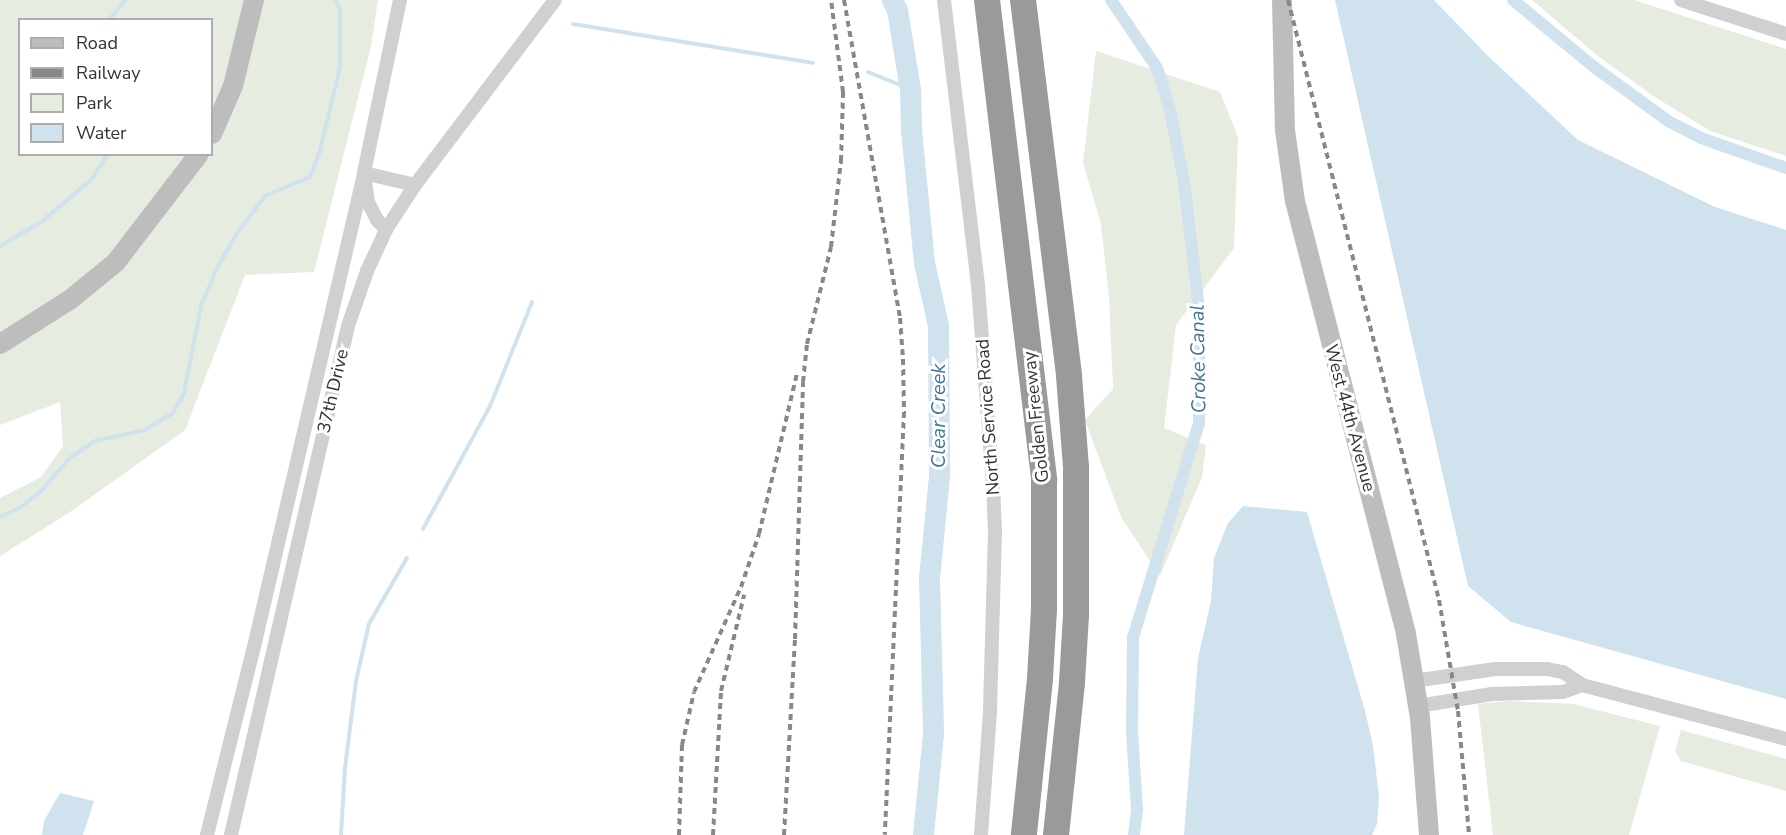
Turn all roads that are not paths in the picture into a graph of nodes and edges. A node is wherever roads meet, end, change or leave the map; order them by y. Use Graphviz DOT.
graph roads {
  1 [pos="254,0"];
  2 [pos="400,0"];
  3 [pos="555,0"];
  4 [pos="944,0"];
  5 [pos="987,0"];
  6 [pos="1023,0"];
  7 [pos="1282,0"];
  8 [pos="1681,0"];
  9 [pos="1786,34"];
  10 [pos="213,133"];
  11 [pos="198,156"];
  12 [pos="364,173"];
  13 [pos="415,185"];
  14 [pos="386,229"];
  15 [pos="0,344"];
  16 [pos="1414,681"];
  17 [pos="1582,685"];
  18 [pos="1418,706"];
  19 [pos="1786,739"];
  20 [pos="207,835"];
  21 [pos="231,835"];
  22 [pos="981,835"];
  23 [pos="1024,835"];
  24 [pos="1056,835"];
  25 [pos="1429,835"];
  1 -- 10 [label="street"];
  2 -- 12 [label="street"];
  3 -- 13 [label="street, 37th Drive"];
  4 -- 22 [label="street, North Service Road"];
  5 -- 23 [label="highway, Golden Freeway"];
  6 -- 24 [label="highway, Golden Freeway"];
  7 -- 16 [label="street, West 44th Avenue"];
  8 -- 9 [label="street"];
  11 -- 15 [label="street"];
  12 -- 13 [label="street"];
  12 -- 14 [label="street"];
  12 -- 20 [label="street"];
  13 -- 14 [label="street, 37th Drive"];
  14 -- 21 [label="street, 37th Drive"];
  16 -- 17 [label="street"];
  16 -- 18 [label="street, West 44th Avenue"];
  17 -- 18 [label="street"];
  17 -- 19 [label="street"];
  18 -- 25 [label="street, West 44th Avenue"];
}
